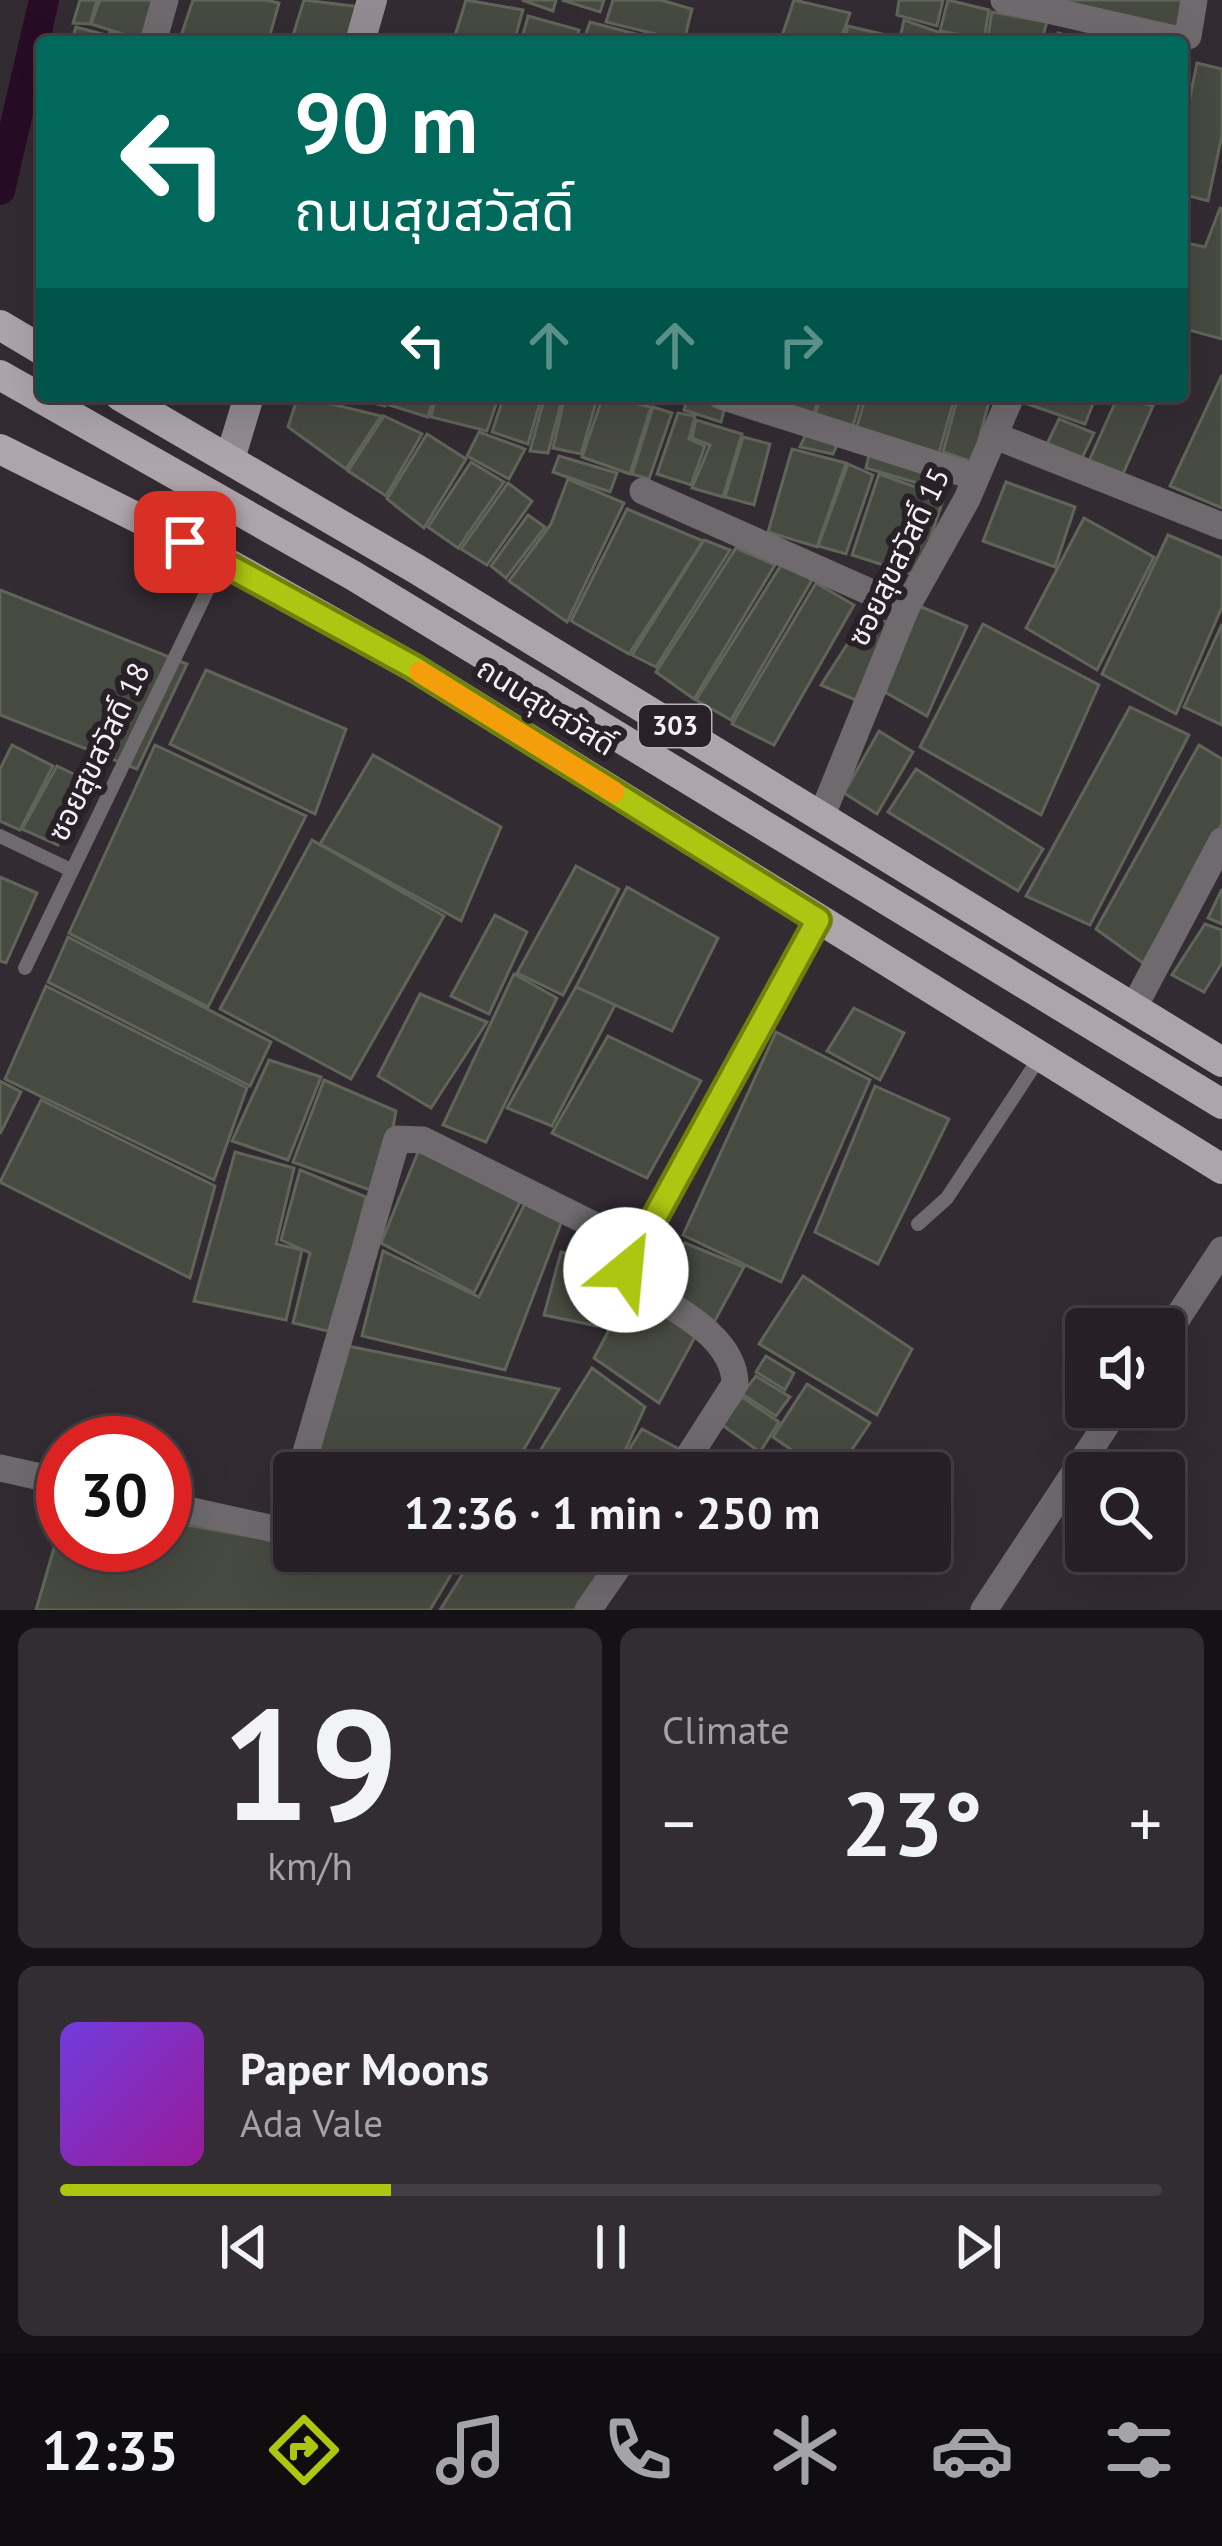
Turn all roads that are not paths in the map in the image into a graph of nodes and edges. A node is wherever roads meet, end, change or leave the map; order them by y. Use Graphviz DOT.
graph roads {
  1 [pos="165,0"];
  2 [pos="372,0"];
  3 [pos="1004,0"];
  4 [pos="1194,0"];
  5 [pos="155,36"];
  6 [pos="362,36"];
  7 [pos="1162,36"];
  8 [pos="1188,37"];
  9 [pos="0,325"];
  10 [pos="36,346"];
  11 [pos="0,375"];
  12 [pos="36,395"];
  13 [pos="48,402"];
  14 [pos="131,402"];
  15 [pos="246,402"];
  16 [pos="740,402"];
  17 [pos="1008,402"];
  18 [pos="993,435"];
  19 [pos="0,449"];
  20 [pos="230,459"];
  21 [pos="974,477"];
  22 [pos="643,491"];
  23 [pos="1222,526"];
  24 [pos="222,560"];
  25 [pos="906,608"];
  26 [pos="822,815"];
  27 [pos="0,836"];
  28 [pos="1222,841"];
  29 [pos="71,870"];
  30 [pos="818,920"];
  31 [pos="26,968"];
  32 [pos="1133,1007"];
  33 [pos="1040,1057"];
  34 [pos="1222,1062"];
  35 [pos="1222,1104"];
  36 [pos="1222,1169"];
  37 [pos="918,1224"];
  38 [pos="638,1246"];
  39 [pos="1222,1250"];
  40 [pos="1183,1308"];
  41 [pos="1104,1428"];
  42 [pos="306,1452"];
  43 [pos="691,1452"];
  44 [pos="0,1468"];
  45 [pos="36,1476"];
  46 [pos="192,1511"];
  47 [pos="273,1529"];
  48 [pos="614,1572"];
  49 [pos="588,1610"];
  50 [pos="984,1610"];
  1 -- 5 [label="street"];
  2 -- 6 [label="street"];
  3 -- 7 [label="street"];
  4 -- 8 [label="street"];
  9 -- 10 [label="main road"];
  11 -- 12 [label="main road"];
  13 -- 35 [label="main road"];
  14 -- 20 [label="main road, ถนนสุขสวัสดิ์ / 303"];
  15 -- 20 [label="street"];
  16 -- 21 [label="street"];
  17 -- 18 [label="street, ซอยสุขสวัสดิ์ 15"];
  18 -- 21 [label="street, ซอยสุขสวัสดิ์ 15"];
  18 -- 23 [label="street"];
  19 -- 24 [label="main road, ถนนสุขสวัสดิ์"];
  20 -- 26 [label="main road, ถนนสุขสวัสดิ์ / 303"];
  21 -- 25 [label="street, ซอยสุขสวัสดิ์ 15"];
  22 -- 25 [label="street"];
  24 -- 29 [label="lane, ซอยสุขสวัสดิ์ 18"];
  24 -- 30 [label="main road, ถนนสุขสวัสดิ์"];
  25 -- 26 [label="street, ซอยสุขสวัสดิ์ 15"];
  26 -- 32 [label="main road, ถนนสุขสวัสดิ์ / 303"];
  27 -- 29 [label="lane"];
  28 -- 32 [label="street"];
  29 -- 31 [label="lane, ซอยสุขสวัสดิ์ 18"];
  30 -- 33 [label="main road, ถนนสุขสวัสดิ์"];
  30 -- 38 [label="street"];
  32 -- 34 [label="main road, ถนนสุขสวัสดิ์ / 303"];
  33 -- 36 [label="main road, ถนนสุขสวัสดิ์"];
  33 -- 37 [label="lane"];
  38 -- 42 [label="street"];
  38 -- 43 [label="street"];
  39 -- 40 [label="street"];
  41 -- 50 [label="street"];
  44 -- 45 [label="street"];
  46 -- 47 [label="street"];
  48 -- 49 [label="street"];
}
